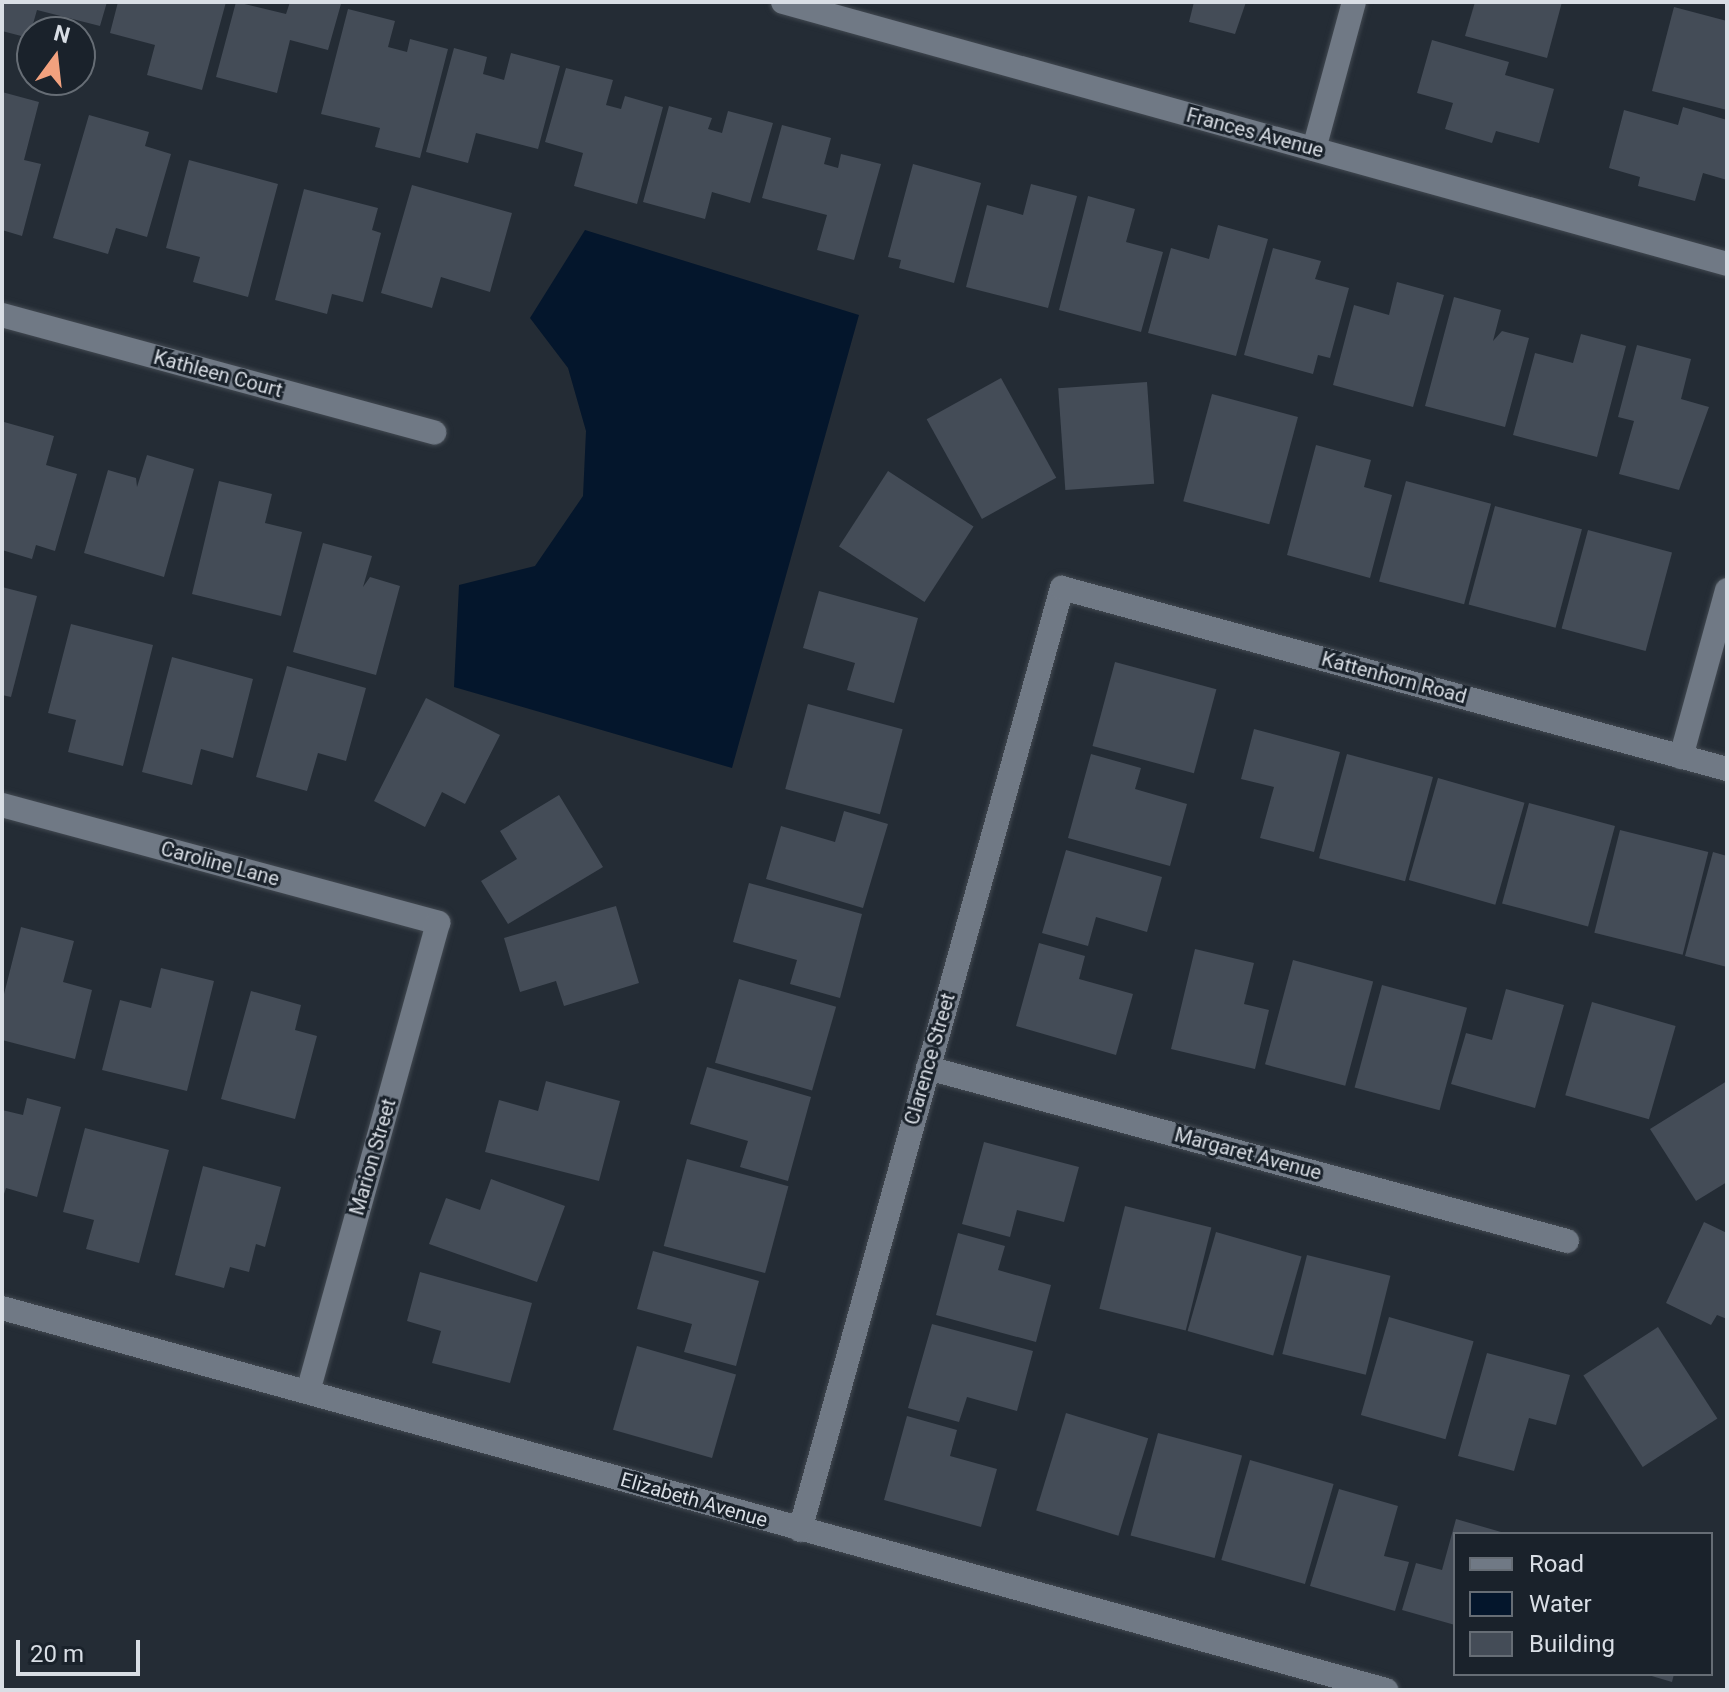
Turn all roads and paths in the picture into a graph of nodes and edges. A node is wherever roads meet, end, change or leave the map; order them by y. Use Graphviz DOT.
graph roads {
  1 [pos="783,2"];
  2 [pos="1354,2"];
  3 [pos="1314,149"];
  4 [pos="1727,264"];
  5 [pos="2,315"];
  6 [pos="434,432"];
  7 [pos="1062,588"];
  8 [pos="1727,590"];
  9 [pos="1681,757"];
  10 [pos="1727,769"];
  11 [pos="2,805"];
  12 [pos="438,923"];
  13 [pos="928,1068"];
  14 [pos="1567,1241"];
  15 [pos="2,1308"];
  16 [pos="308,1391"];
  17 [pos="800,1530"];
  18 [pos="1386,1690"];
  1 -- 3 [label="street, Frances Avenue"];
  2 -- 3 [label="street"];
  3 -- 4 [label="street, Frances Avenue"];
  5 -- 6 [label="street, Kathleen Court"];
  7 -- 9 [label="street, Kattenhorn Road"];
  7 -- 13 [label="street, Clarence Street"];
  8 -- 9 [label="street"];
  9 -- 10 [label="street, Kattenhorn Road"];
  11 -- 12 [label="street, Caroline Lane"];
  12 -- 16 [label="street, Marion Street"];
  13 -- 14 [label="street, Margaret Avenue"];
  13 -- 17 [label="street, Clarence Street"];
  15 -- 16 [label="street, Elizabeth Avenue"];
  16 -- 17 [label="street, Elizabeth Avenue"];
  17 -- 18 [label="street, Elizabeth Avenue"];
}
